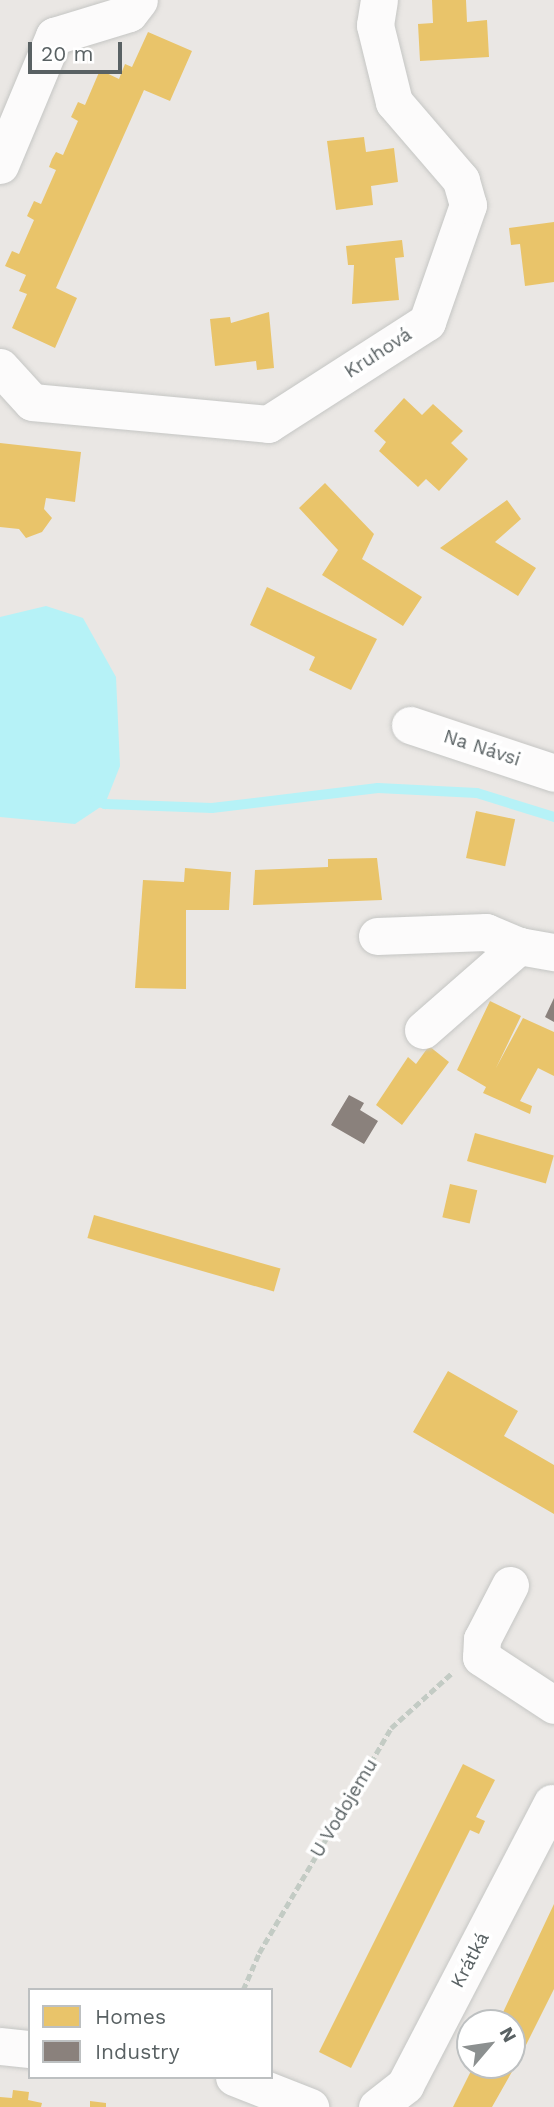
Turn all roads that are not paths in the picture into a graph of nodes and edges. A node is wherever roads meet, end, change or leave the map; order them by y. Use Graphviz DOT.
graph roads {
  1 [pos="139,0"];
  2 [pos="379,0"];
  3 [pos="0,165"];
  4 [pos="0,367"];
  5 [pos="410,725"];
  6 [pos="554,773"];
  7 [pos="377,936"];
  8 [pos="537,949"];
  9 [pos="423,1030"];
  10 [pos="510,1585"];
  11 [pos="554,1705"];
  12 [pos="552,1803"];
  13 [pos="0,2046"];
  14 [pos="28,2049"];
  15 [pos="239,2079"];
  16 [pos="310,2107"];
  17 [pos="377,2107"];
  1 -- 3 [label="street"];
  2 -- 4 [label="street, Kruhová"];
  5 -- 6 [label="street, Na Návsi"];
  7 -- 8 [label="street"];
  8 -- 9 [label="street"];
  10 -- 11 [label="street"];
  12 -- 17 [label="street, Krátká"];
  13 -- 14 [label="street"];
  15 -- 16 [label="street"];
}
